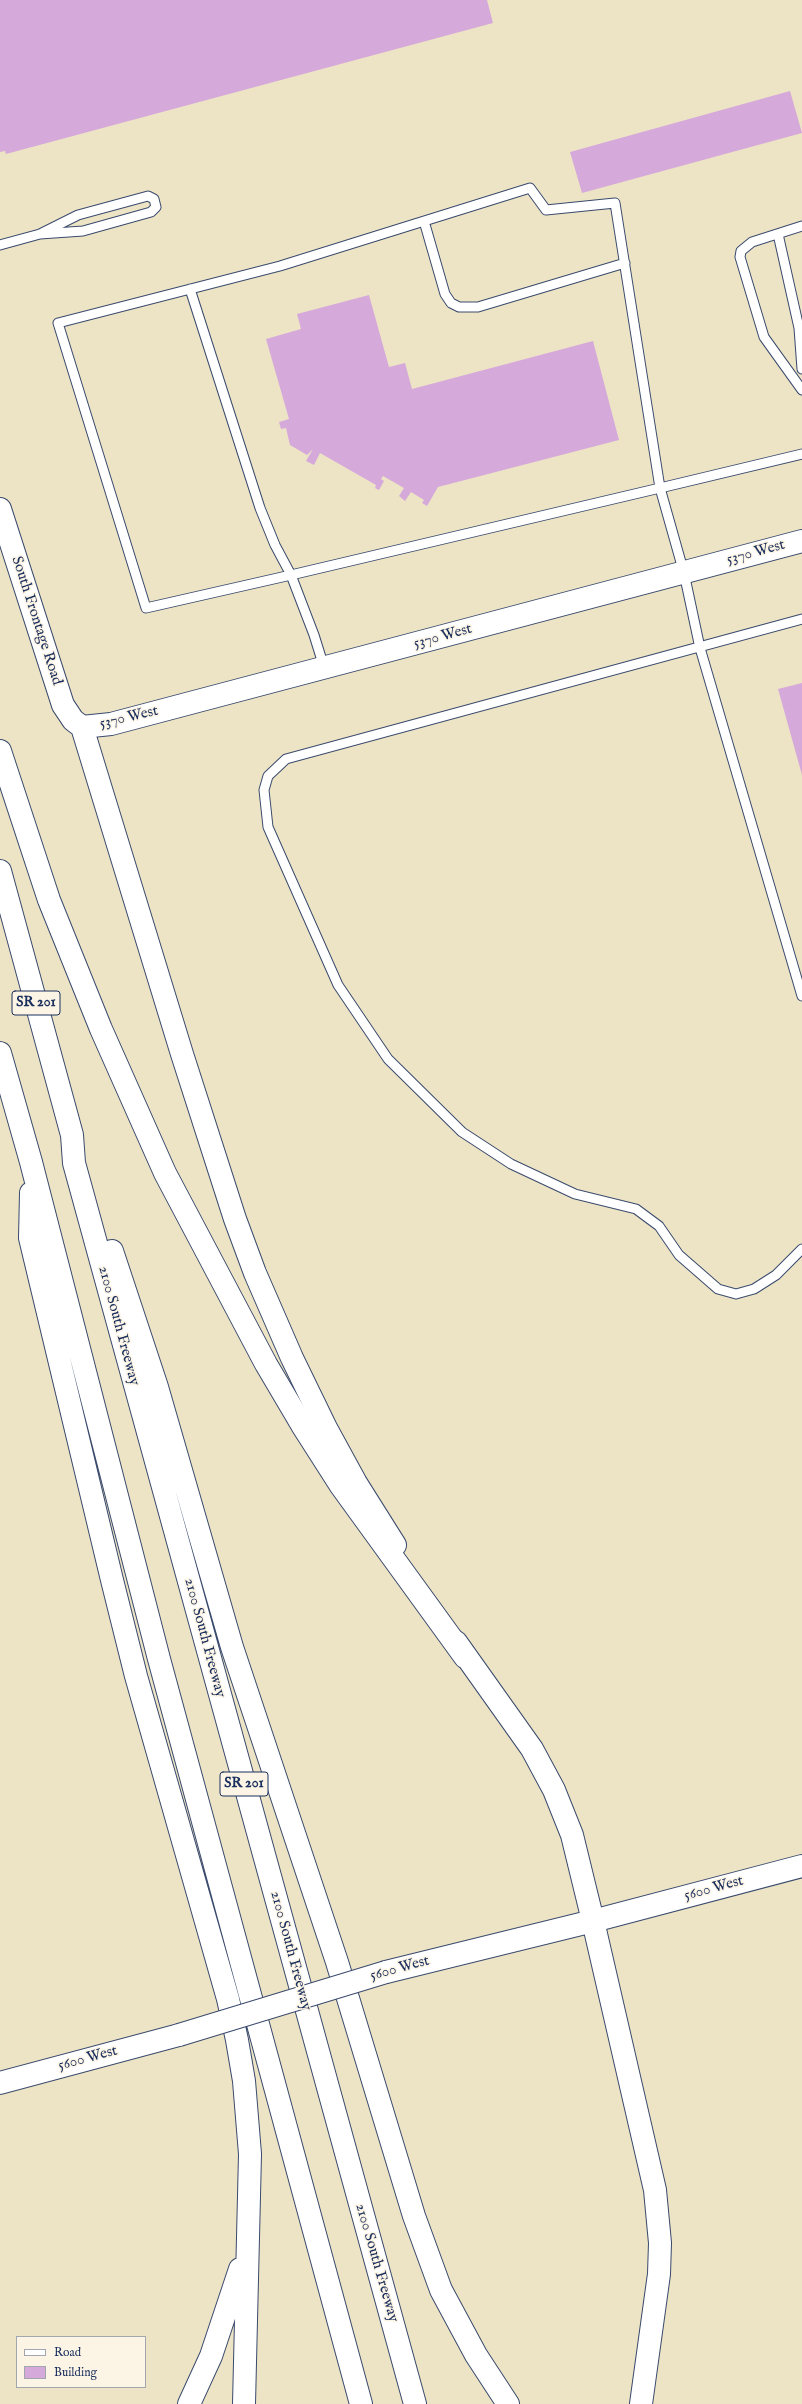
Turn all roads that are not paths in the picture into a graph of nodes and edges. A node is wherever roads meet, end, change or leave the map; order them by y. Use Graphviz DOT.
graph roads {
  1 [pos="424,221"];
  2 [pos="802,226"];
  3 [pos="40,234"];
  4 [pos="778,234"];
  5 [pos="0,245"];
  6 [pos="625,263"];
  7 [pos="190,289"];
  8 [pos="802,369"];
  9 [pos="802,390"];
  10 [pos="802,454"];
  11 [pos="660,488"];
  12 [pos="0,509"];
  13 [pos="802,541"];
  14 [pos="684,573"];
  15 [pos="291,576"];
  16 [pos="802,619"];
  17 [pos="700,648"];
  18 [pos="324,669"];
  19 [pos="82,727"];
  20 [pos="0,751"];
  21 [pos="0,871"];
  22 [pos="802,996"];
  23 [pos="0,1052"];
  24 [pos="72,1135"];
  25 [pos="31,1162"];
  26 [pos="802,1249"];
  27 [pos="466,1657"];
  28 [pos="802,1866"];
  29 [pos="593,1921"];
  30 [pos="0,2083"];
  31 [pos="248,2225"];
  32 [pos="189,2404"];
  33 [pos="244,2404"];
  34 [pos="361,2404"];
  35 [pos="415,2404"];
  36 [pos="508,2404"];
  37 [pos="641,2404"];
  1 -- 6 [label="lane"];
  1 -- 6 [label="lane"];
  1 -- 7 [label="lane"];
  2 -- 4 [label="lane"];
  3 -- 3 [label="lane"];
  3 -- 5 [label="lane"];
  4 -- 8 [label="lane"];
  4 -- 9 [label="lane"];
  6 -- 11 [label="lane"];
  7 -- 15 [label="lane"];
  7 -- 15 [label="lane"];
  10 -- 11 [label="lane"];
  11 -- 14 [label="lane"];
  11 -- 15 [label="lane"];
  12 -- 19 [label="main road, South Frontage Road"];
  13 -- 14 [label="main road, 5370 West"];
  14 -- 17 [label="lane"];
  14 -- 18 [label="main road, 5370 West"];
  15 -- 18 [label="lane"];
  16 -- 17 [label="lane"];
  17 -- 22 [label="lane"];
  17 -- 26 [label="lane"];
  18 -- 19 [label="main road, 5370 West"];
  19 -- 27 [label="main road"];
  20 -- 27 [label="main road"];
  21 -- 24 [label="main road, 2100 South Freeway / SR 201"];
  23 -- 25 [label="main road"];
  24 -- 35 [label="main road, 2100 South Freeway / SR 201"];
  24 -- 36 [label="main road"];
  25 -- 31 [label="main road"];
  25 -- 34 [label="main road"];
  27 -- 29 [label="main road"];
  28 -- 29 [label="main road, 5600 West"];
  29 -- 30 [label="main road, 5600 West, bridge"];
  29 -- 37 [label="main road"];
  31 -- 32 [label="main road"];
  31 -- 33 [label="main road"];
}
